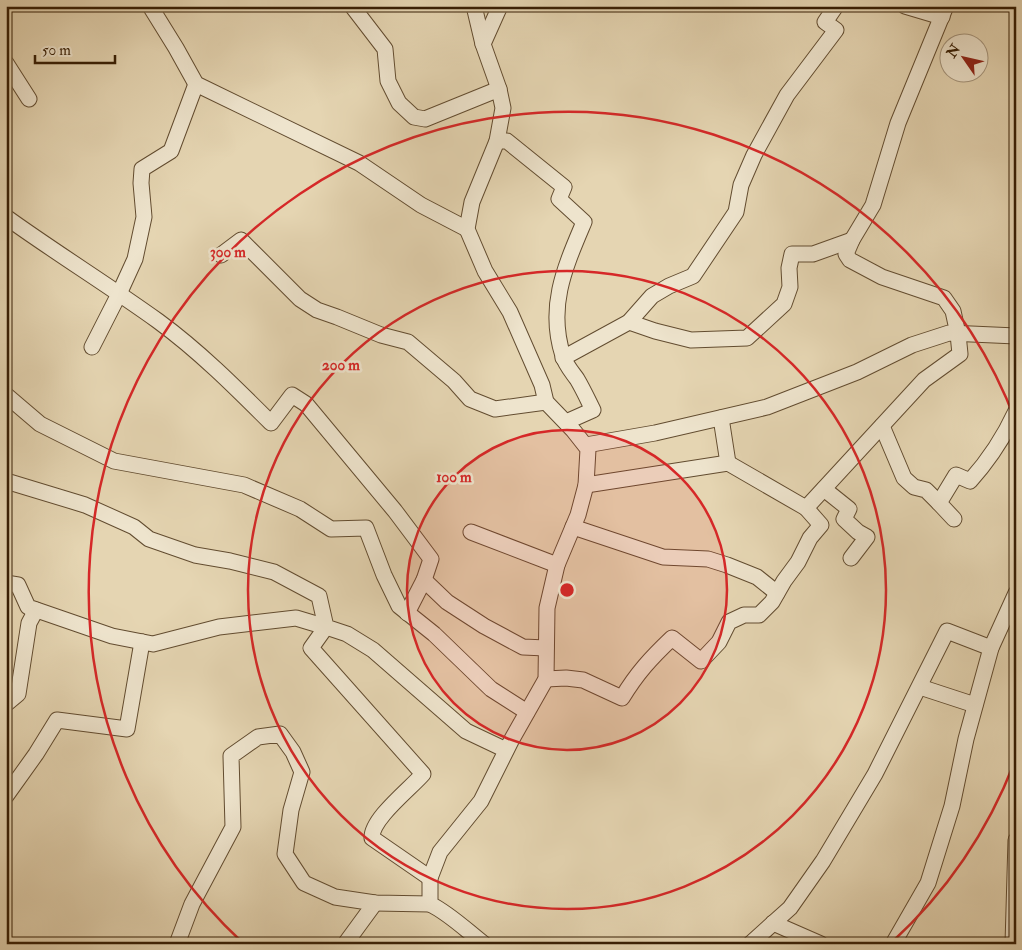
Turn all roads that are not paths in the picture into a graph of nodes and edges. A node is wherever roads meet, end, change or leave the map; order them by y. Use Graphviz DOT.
graph roads {
  1 [pos="150,6"];
  2 [pos="352,6"];
  3 [pos="474,6"];
  4 [pos="500,6"];
  5 [pos="836,6"];
  6 [pos="905,6"];
  7 [pos="944,12"];
  8 [pos="483,44"];
  9 [pos="6,63"];
  10 [pos="196,84"];
  11 [pos="499,89"];
  12 [pos="29,99"];
  13 [pos="497,142"];
  14 [pos="6,217"];
  15 [pos="467,229"];
  16 [pos="852,240"];
  17 [pos="221,255"];
  18 [pos="119,294"];
  19 [pos="630,322"];
  20 [pos="958,334"];
  21 [pos="1016,336"];
  22 [pos="92,347"];
  23 [pos="563,358"];
  24 [pos="6,396"];
  25 [pos="546,402"];
  26 [pos="1016,411"];
  27 [pos="721,418"];
  28 [pos="566,422"];
  29 [pos="882,426"];
  30 [pos="586,445"];
  31 [pos="728,463"];
  32 [pos="6,481"];
  33 [pos="586,485"];
  34 [pos="824,489"];
  35 [pos="939,502"];
  36 [pos="806,508"];
  37 [pos="954,519"];
  38 [pos="573,527"];
  39 [pos="472,532"];
  40 [pos="850,558"];
  41 [pos="557,565"];
  42 [pos="424,580"];
  43 [pos="6,583"];
  44 [pos="777,593"];
  45 [pos="1016,593"];
  46 [pos="36,610"];
  47 [pos="407,613"];
  48 [pos="326,627"];
  49 [pos="142,642"];
  50 [pos="546,648"];
  51 [pos="991,648"];
  52 [pos="546,679"];
  53 [pos="920,687"];
  54 [pos="6,704"];
  55 [pos="975,705"];
  56 [pos="527,712"];
  57 [pos="506,750"];
  58 [pos="6,796"];
  59 [pos="1016,840"];
  60 [pos="430,878"];
  61 [pos="375,903"];
  62 [pos="430,904"];
  63 [pos="773,923"];
  64 [pos="177,944"];
  65 [pos="345,944"];
  66 [pos="484,944"];
  67 [pos="750,944"];
  68 [pos="822,944"];
  69 [pos="893,944"];
  70 [pos="1013,944"];
  1 -- 10 [label="street"];
  2 -- 11 [label="street"];
  3 -- 8 [label="street"];
  4 -- 8 [label="street"];
  5 -- 19 [label="street"];
  6 -- 7 [label="street"];
  7 -- 16 [label="street"];
  8 -- 11 [label="street"];
  9 -- 12 [label="street"];
  10 -- 15 [label="street"];
  10 -- 18 [label="street"];
  11 -- 13 [label="street"];
  13 -- 15 [label="street"];
  13 -- 23 [label="street"];
  14 -- 18 [label="street"];
  15 -- 25 [label="street"];
  16 -- 19 [label="street"];
  16 -- 20 [label="street"];
  17 -- 25 [label="street"];
  18 -- 22 [label="street"];
  18 -- 42 [label="street"];
  19 -- 23 [label="street"];
  20 -- 21 [label="street"];
  20 -- 27 [label="street"];
  20 -- 29 [label="street"];
  23 -- 28 [label="street"];
  24 -- 47 [label="street"];
  25 -- 28 [label="street"];
  26 -- 35 [label="street"];
  27 -- 30 [label="street"];
  27 -- 31 [label="street"];
  28 -- 30 [label="street"];
  29 -- 34 [label="street"];
  29 -- 35 [label="street"];
  30 -- 33 [label="street"];
  31 -- 33 [label="street"];
  31 -- 36 [label="street"];
  32 -- 48 [label="street"];
  33 -- 38 [label="street"];
  34 -- 36 [label="street"];
  34 -- 40 [label="street"];
  35 -- 37 [label="street"];
  36 -- 44 [label="street"];
  38 -- 41 [label="street"];
  38 -- 44 [label="street"];
  39 -- 41 [label="street"];
  41 -- 50 [label="street"];
  42 -- 47 [label="street"];
  42 -- 50 [label="street"];
  43 -- 46 [label="street"];
  44 -- 52 [label="street"];
  45 -- 51 [label="street"];
  46 -- 49 [label="street"];
  46 -- 54 [label="street"];
  47 -- 56 [label="street"];
  48 -- 49 [label="street"];
  48 -- 57 [label="street"];
  48 -- 60 [label="street"];
  49 -- 58 [label="street"];
  50 -- 52 [label="street"];
  51 -- 53 [label="street"];
  51 -- 55 [label="street"];
  52 -- 56 [label="street"];
  53 -- 55 [label="street"];
  53 -- 63 [label="street"];
  55 -- 69 [label="street"];
  56 -- 57 [label="street"];
  57 -- 60 [label="street"];
  59 -- 70 [label="street"];
  60 -- 62 [label="street"];
  61 -- 62 [label="street"];
  61 -- 64 [label="street"];
  61 -- 65 [label="street"];
  62 -- 66 [label="street"];
  63 -- 67 [label="street"];
  63 -- 68 [label="street"];
}
